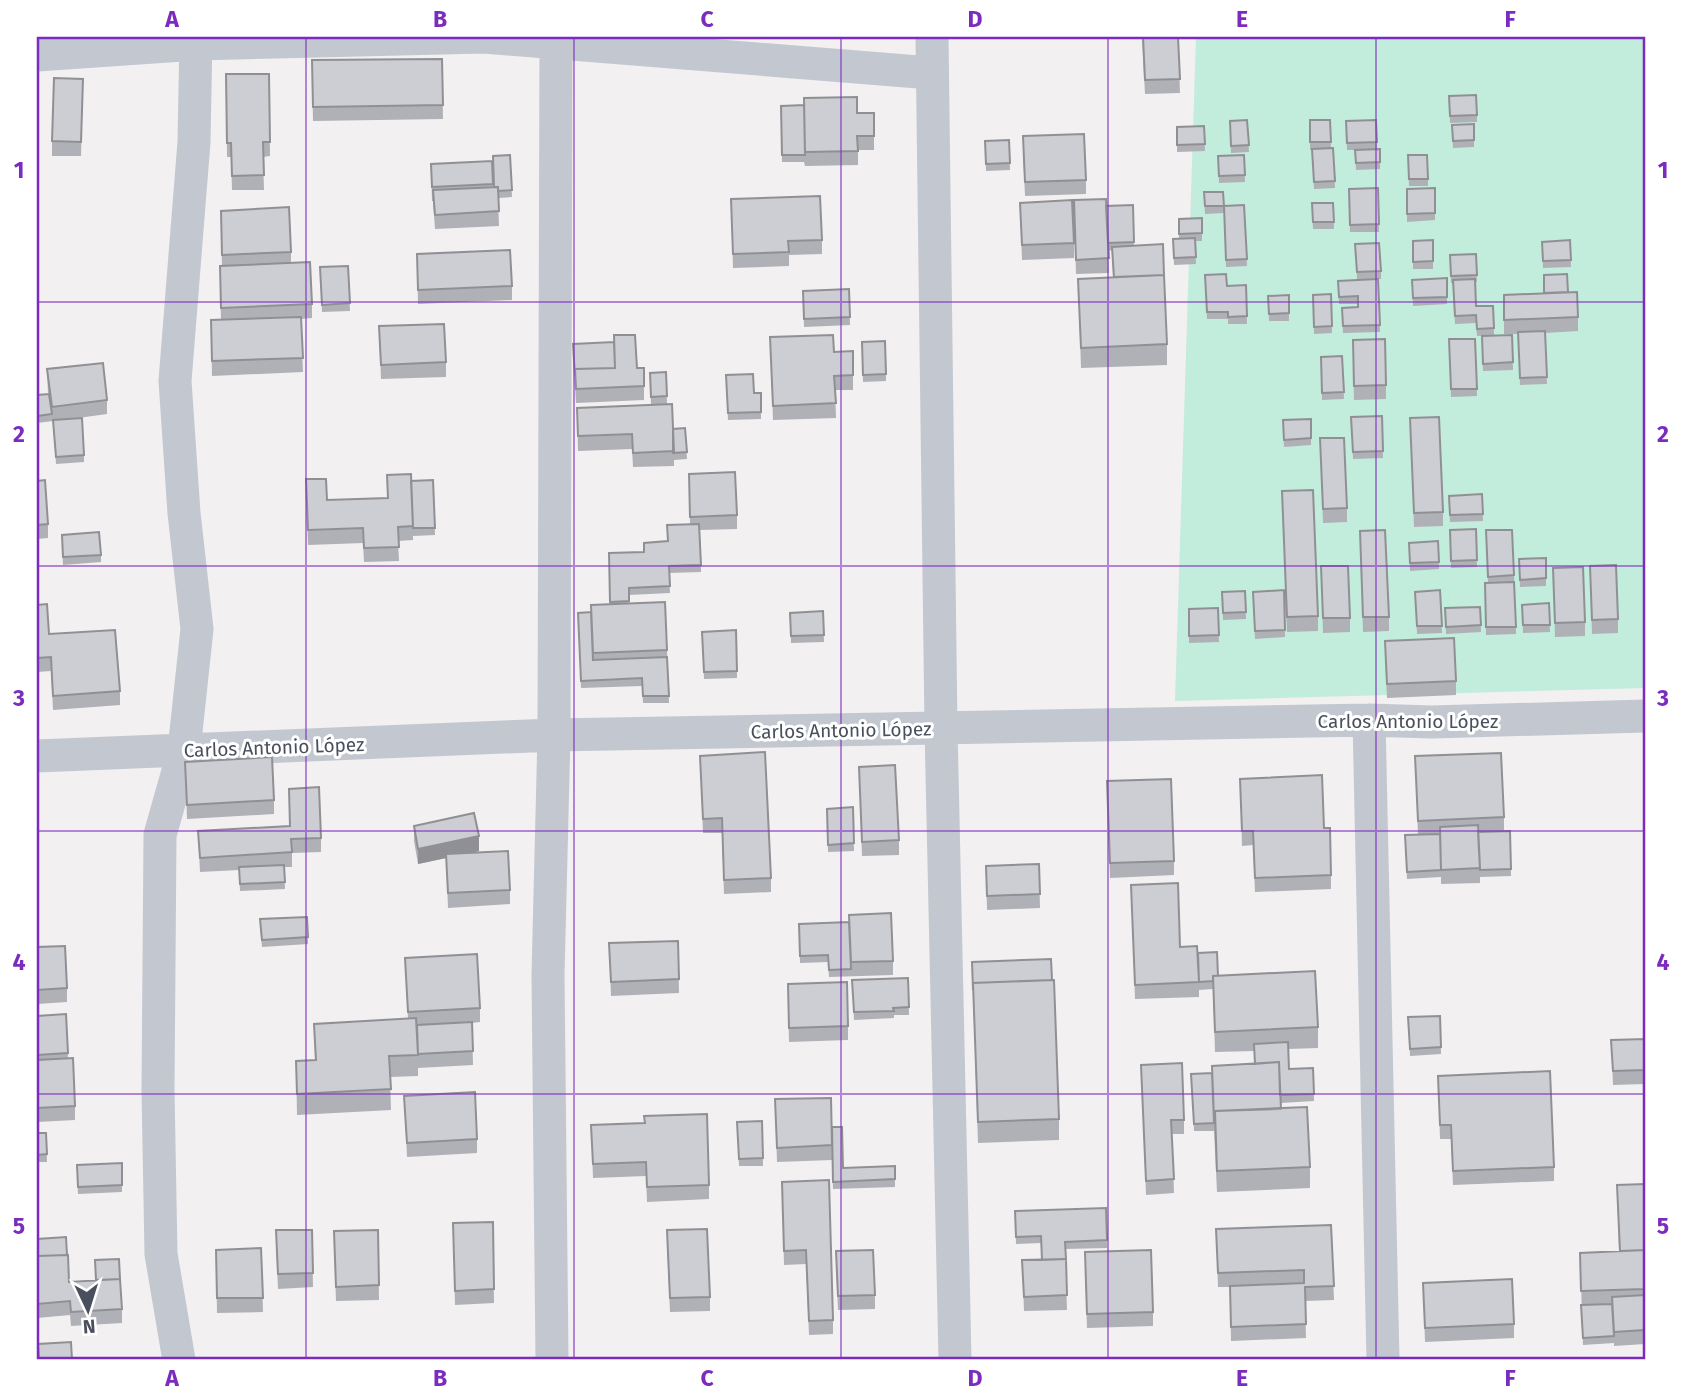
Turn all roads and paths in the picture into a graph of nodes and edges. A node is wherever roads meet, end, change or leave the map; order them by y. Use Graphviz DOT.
graph roads {
  1 [pos="932,37"];
  2 [pos="196,40"];
  3 [pos="556,40"];
  4 [pos="37,55"];
  5 [pos="931,73"];
  6 [pos="1645,716"];
  7 [pos="1369,720"];
  8 [pos="941,728"];
  9 [pos="554,735"];
  10 [pos="184,750"];
  11 [pos="37,756"];
  12 [pos="179,1360"];
  13 [pos="552,1360"];
  14 [pos="955,1360"];
  15 [pos="1383,1360"];
  1 -- 5 [label="street"];
  2 -- 3 [label="street"];
  2 -- 4 [label="street"];
  2 -- 10 [label="street"];
  3 -- 5 [label="street"];
  3 -- 9 [label="street"];
  5 -- 8 [label="street"];
  6 -- 7 [label="street, Carlos Antonio López"];
  7 -- 8 [label="street, Carlos Antonio López"];
  7 -- 15 [label="street"];
  8 -- 9 [label="street, Carlos Antonio López"];
  8 -- 14 [label="street"];
  9 -- 10 [label="street, Carlos Antonio López"];
  9 -- 13 [label="street"];
  10 -- 11 [label="street, Carlos Antonio López"];
  10 -- 12 [label="street"];
}
